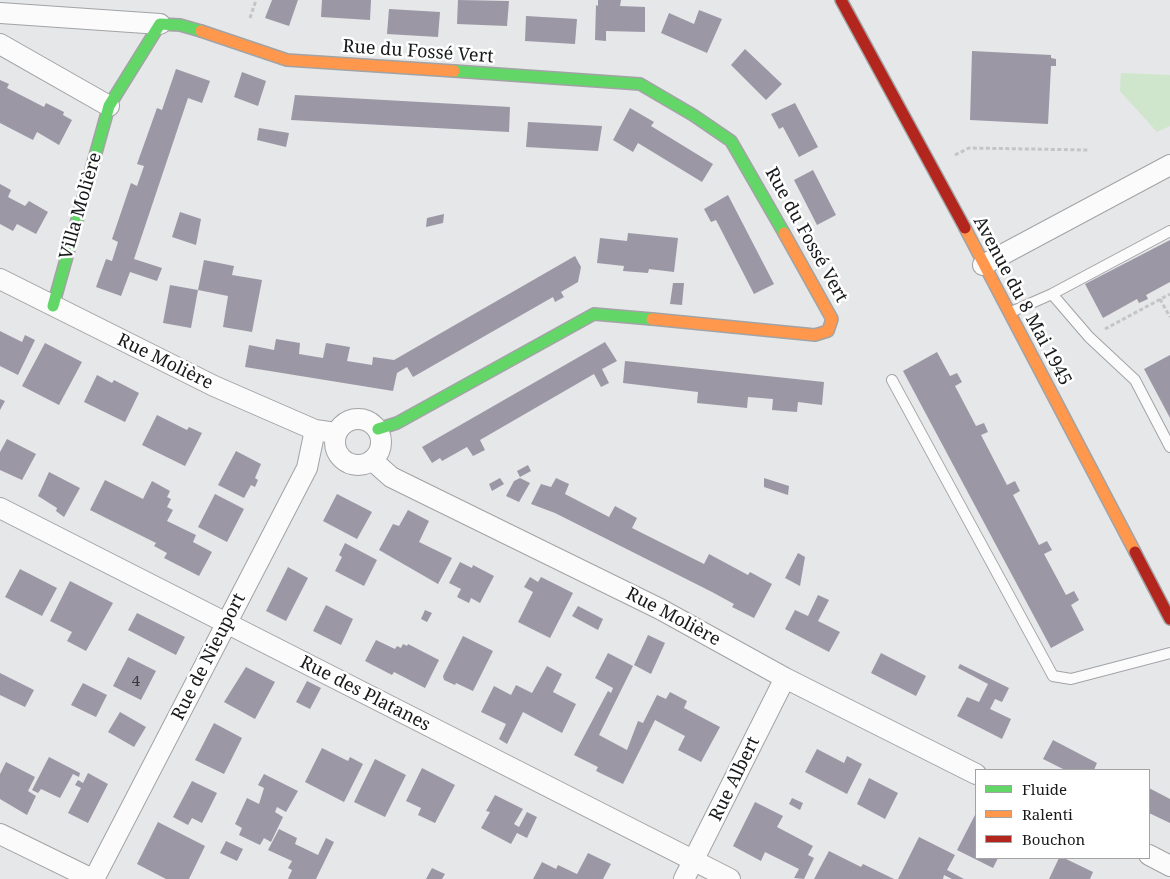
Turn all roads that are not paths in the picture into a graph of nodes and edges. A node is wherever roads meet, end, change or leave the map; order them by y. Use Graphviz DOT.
graph roads {
  1 [pos="841,0"];
  2 [pos="0,13"];
  3 [pos="160,24"];
  4 [pos="0,44"];
  5 [pos="109,106"];
  6 [pos="1170,165"];
  7 [pos="1170,231"];
  8 [pos="983,265"];
  9 [pos="0,278"];
  10 [pos="1052,294"];
  11 [pos="53,306"];
  12 [pos="1010,313"];
  13 [pos="892,380"];
  14 [pos="378,429"];
  15 [pos="315,430"];
  16 [pos="336,433"];
  17 [pos="1170,447"];
  18 [pos="372,460"];
  19 [pos="0,508"];
  20 [pos="1170,619"];
  21 [pos="227,624"];
  22 [pos="1170,653"];
  23 [pos="785,678"];
  24 [pos="975,773"];
  25 [pos="0,834"];
  26 [pos="1150,856"];
  27 [pos="694,861"];
  28 [pos="1170,866"];
  29 [pos="93,879"];
  30 [pos="684,879"];
  31 [pos="730,879"];
  1 -- 8 [label="street, Avenue du 8 Mai 1945"];
  2 -- 3 [label="street"];
  3 -- 5 [label="street, Villa Molière"];
  3 -- 14 [label="street, Rue du Fossé Vert"];
  4 -- 5 [label="street"];
  5 -- 11 [label="street, Villa Molière"];
  6 -- 8 [label="street"];
  7 -- 10 [label="lane"];
  8 -- 12 [label="street, Avenue du 8 Mai 1945"];
  9 -- 11 [label="street, Rue Molière"];
  10 -- 12 [label="lane"];
  10 -- 17 [label="lane"];
  11 -- 15 [label="street, Rue Molière"];
  12 -- 20 [label="street, Avenue du 8 Mai 1945"];
  13 -- 22 [label="lane"];
  14 -- 16 [label="street"];
  14 -- 18 [label="street"];
  15 -- 16 [label="street, Rue Molière"];
  15 -- 21 [label="street, Rue de Nieuport"];
  16 -- 18 [label="street"];
  18 -- 23 [label="street, Rue Molière"];
  19 -- 21 [label="street, Rue des Platanes"];
  21 -- 27 [label="street, Rue des Platanes"];
  21 -- 29 [label="street, Rue de Nieuport"];
  23 -- 24 [label="street, Rue Molière"];
  23 -- 27 [label="street, Rue Albert"];
  25 -- 29 [label="street"];
  26 -- 28 [label="street"];
  27 -- 30 [label="street, Rue Albert"];
  27 -- 31 [label="street, Rue des Platanes"];
}
